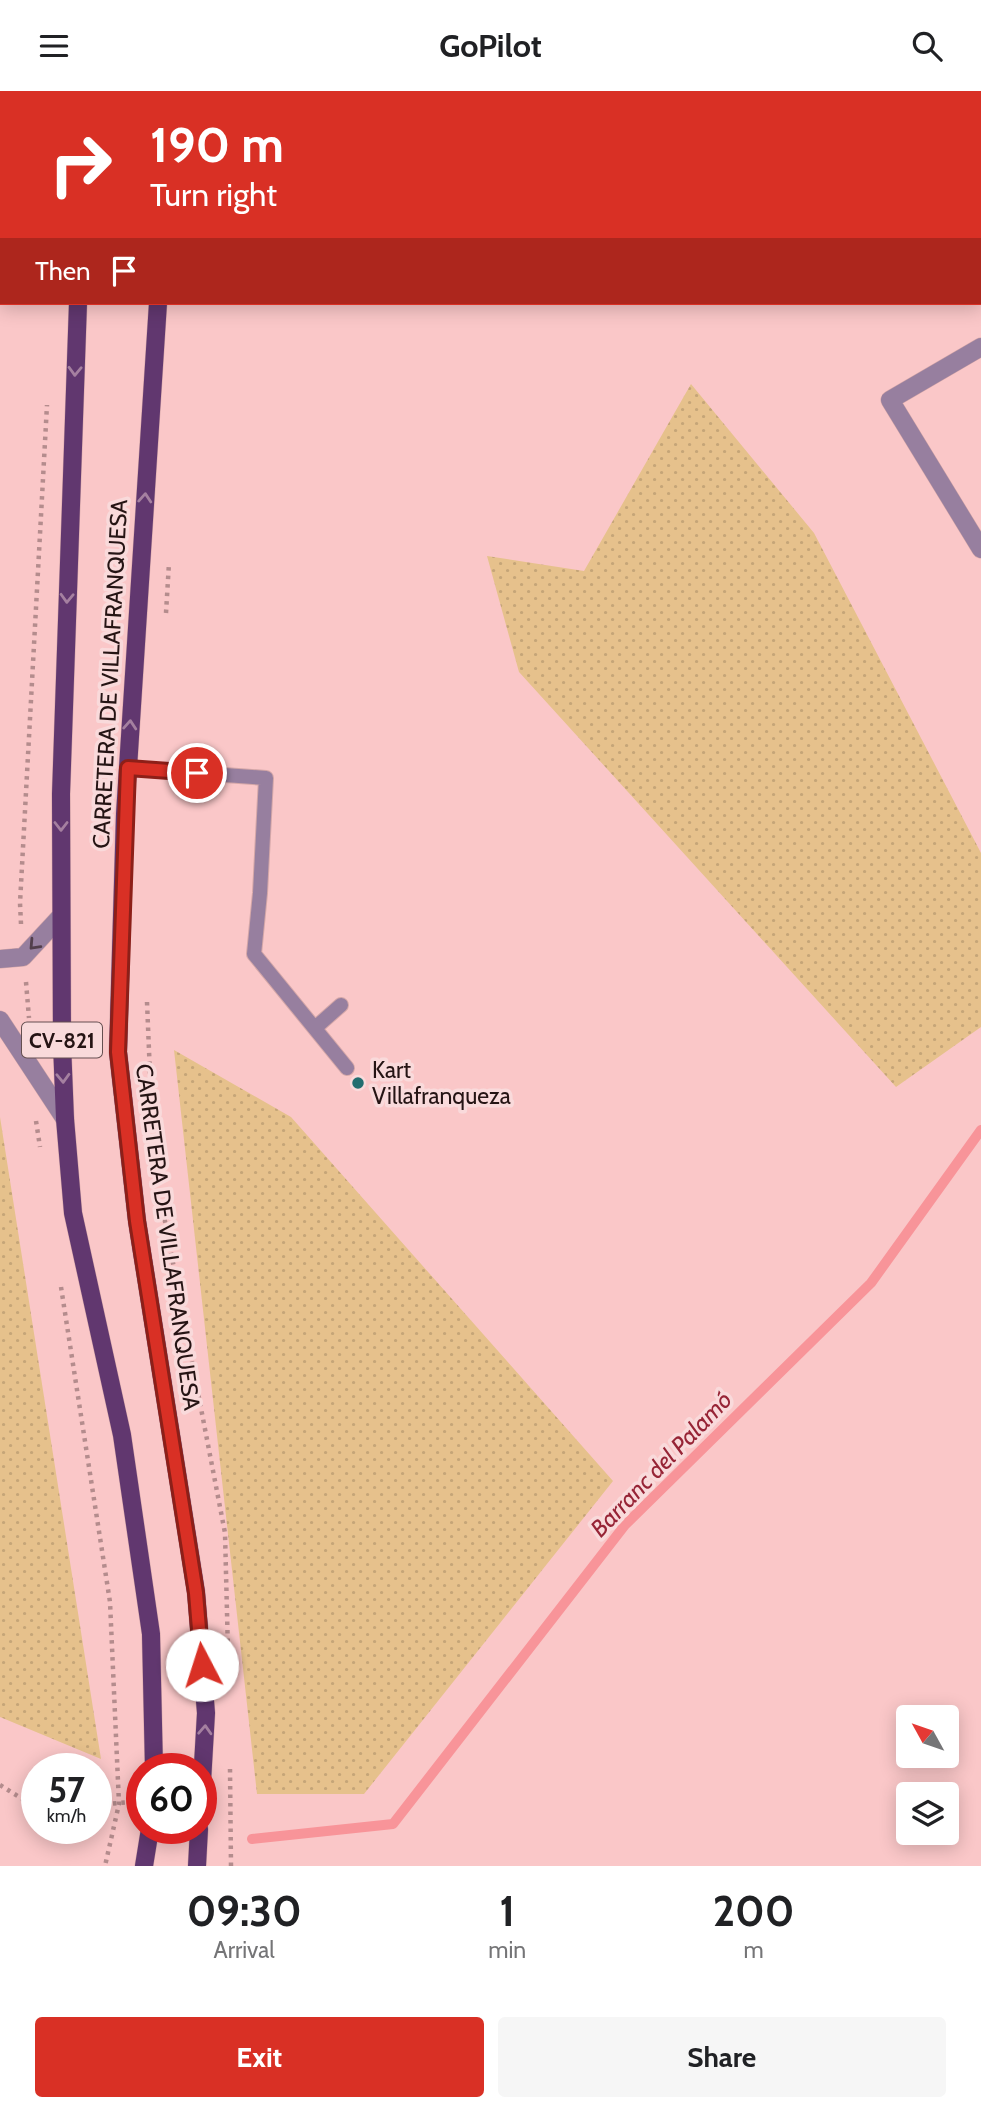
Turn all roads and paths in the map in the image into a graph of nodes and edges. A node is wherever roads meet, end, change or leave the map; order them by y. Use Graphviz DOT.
graph roads {
  1 [pos="78,305"];
  2 [pos="158,305"];
  3 [pos="981,347"];
  4 [pos="981,549"];
  5 [pos="170,551"];
  6 [pos="165,619"];
  7 [pos="128,768"];
  8 [pos="61,916"];
  9 [pos="0,959"];
  10 [pos="146,993"];
  11 [pos="341,1005"];
  12 [pos="0,1020"];
  13 [pos="315,1028"];
  14 [pos="347,1068"];
  15 [pos="151,1103"];
  16 [pos="65,1119"];
  17 [pos="161,1198"];
  18 [pos="229,1657"];
  19 [pos="154,1753"];
  20 [pos="204,1753"];
  21 [pos="230,1767"];
  22 [pos="0,1785"];
  23 [pos="21,1798"];
  24 [pos="148,1844"];
  25 [pos="199,1844"];
  26 [pos="144,1866"];
  27 [pos="197,1866"];
  28 [pos="231,1866"];
  1 -- 8 [label="main road, CARRETERA DE VILLAFRANQUESA / CV-821, one-way"];
  7 -- 2 [label="main road, CARRETERA DE VILLAFRANQUESA / CV-821, one-way"];
  3 -- 4 [label="street"];
  5 -- 6 [label="path"];
  7 -- 13 [label="lane"];
  20 -- 7 [label="main road, CARRETERA DE VILLAFRANQUESA / CV-821, one-way"];
  8 -- 9 [label="street, one-way"];
  8 -- 16 [label="main road, CARRETERA DE VILLAFRANQUESA / CV-821, one-way"];
  10 -- 15 [label="path"];
  11 -- 13 [label="lane"];
  12 -- 16 [label="street"];
  13 -- 14 [label="lane"];
  16 -- 19 [label="main road, CARRETERA DE VILLAFRANQUESA / CV-821"];
  17 -- 18 [label="path"];
  21 -- 28 [label="path"];
  22 -- 23 [label="path"];
  24 -- 26 [label="main road"];
  25 -- 27 [label="main road"];
}
